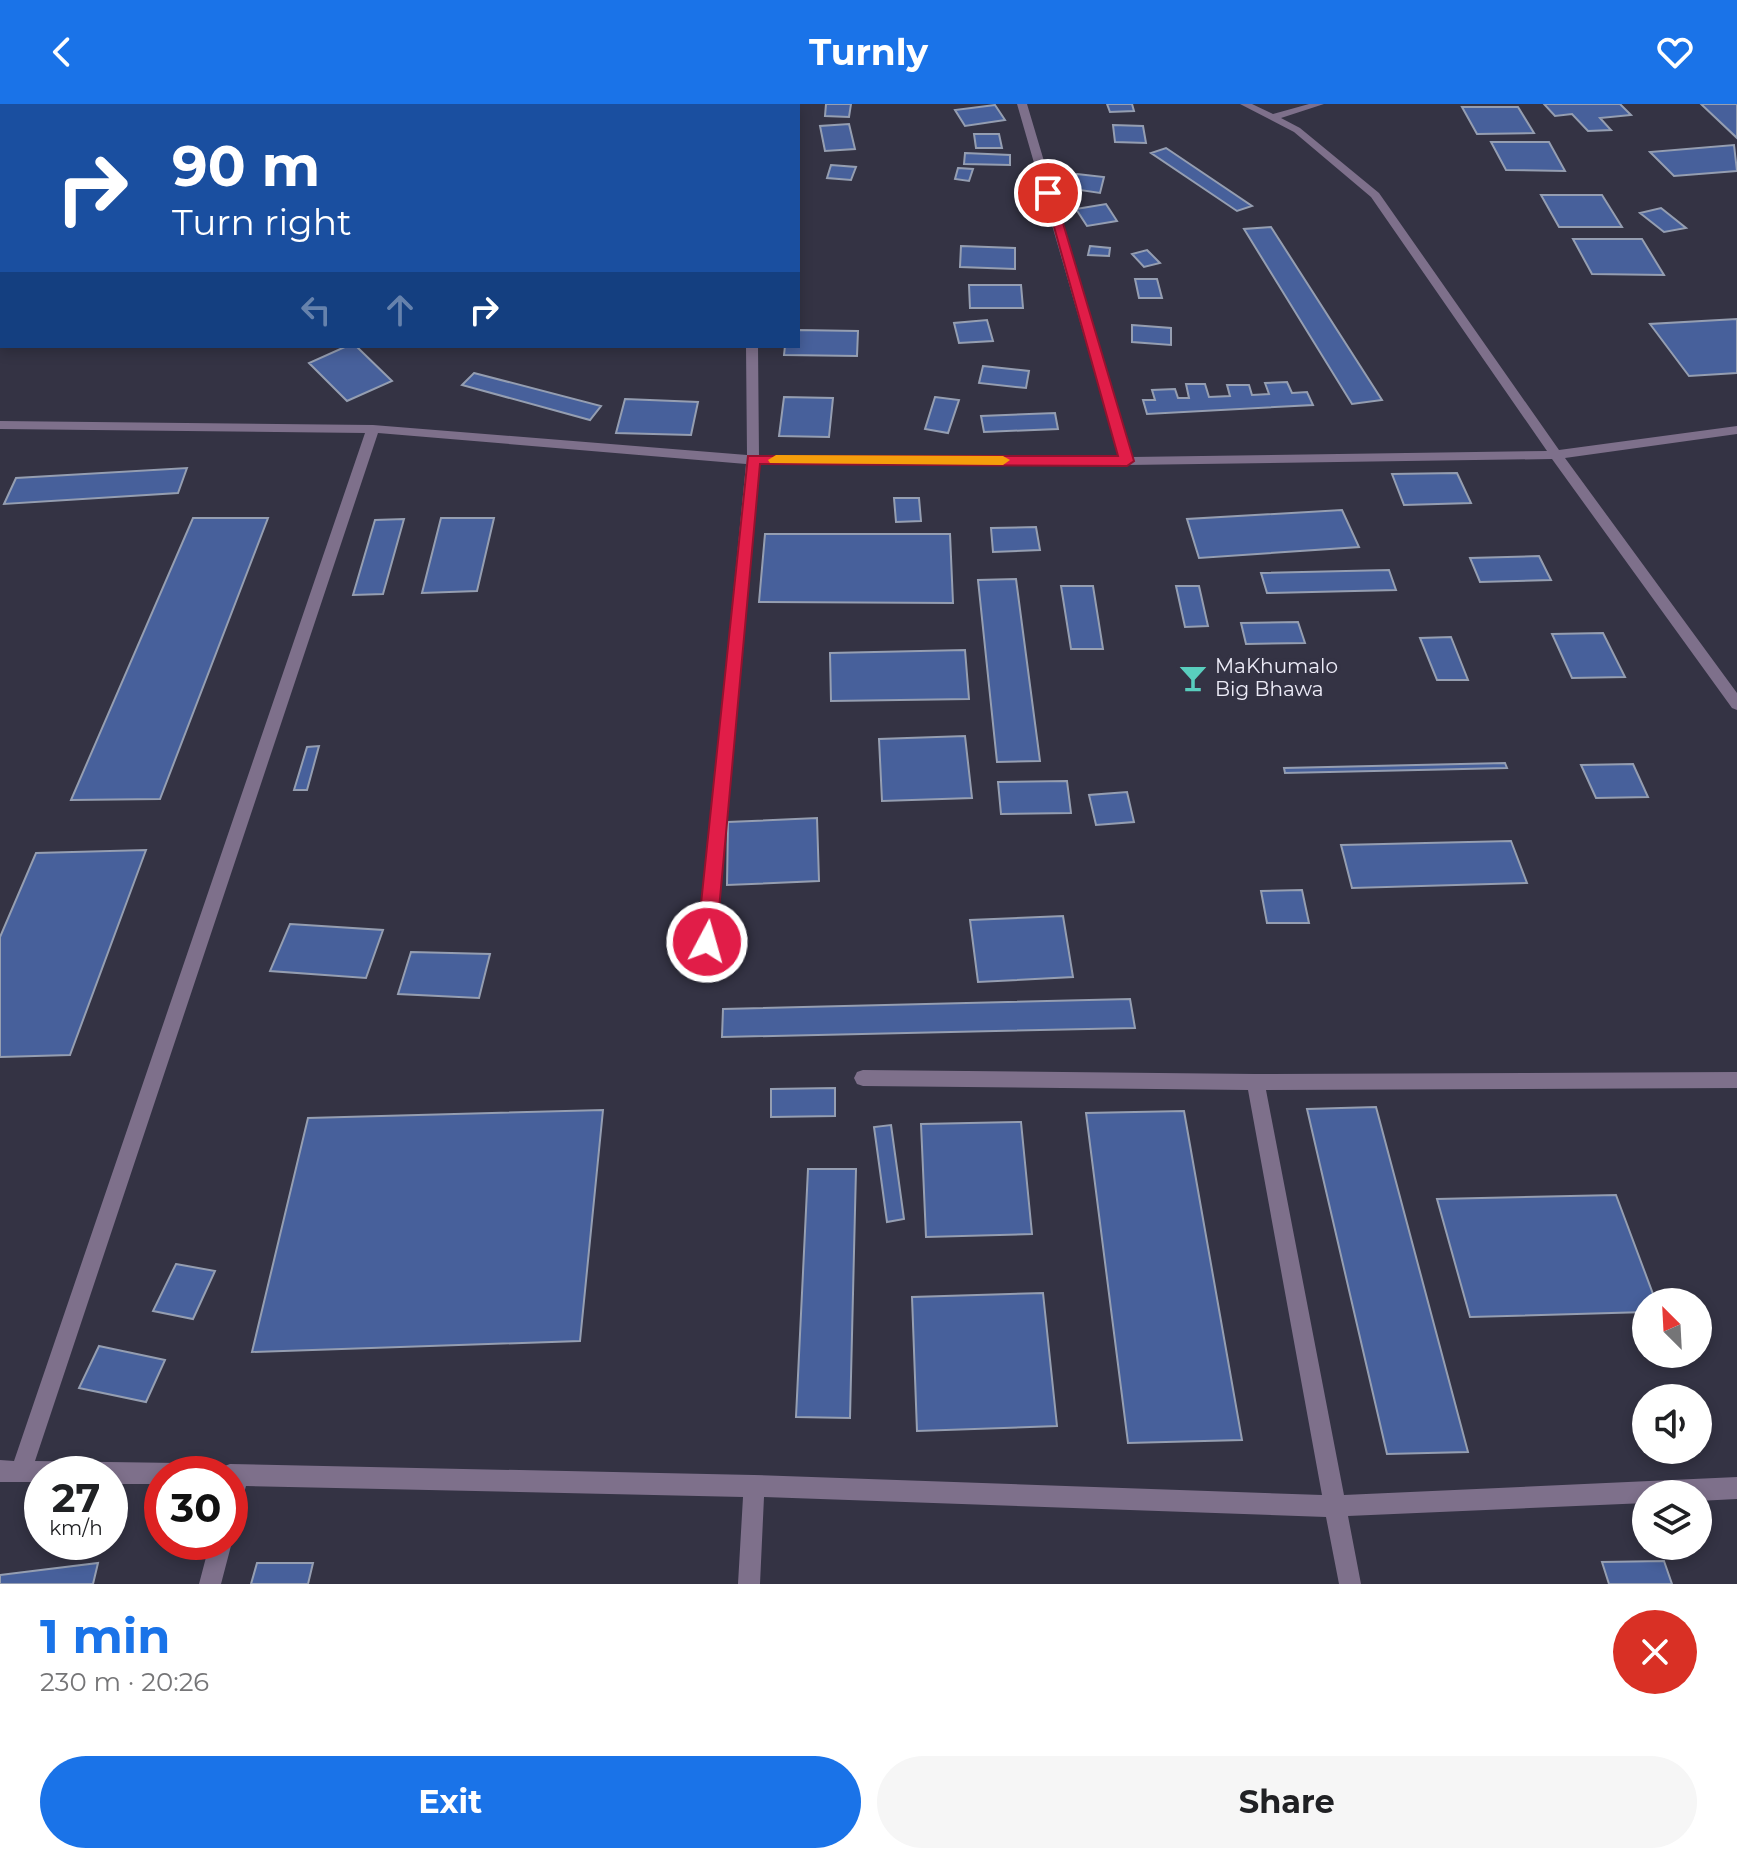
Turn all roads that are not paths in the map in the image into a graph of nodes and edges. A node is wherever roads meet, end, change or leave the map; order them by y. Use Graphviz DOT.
graph roads {
  1 [pos="1022,104"];
  2 [pos="1245,104"];
  3 [pos="1319,104"];
  4 [pos="1262,107"];
  5 [pos="1275,117"];
  6 [pos="752,348"];
  7 [pos="0,425"];
  8 [pos="373,429"];
  9 [pos="1737,430"];
  10 [pos="1556,455"];
  11 [pos="753,460"];
  12 [pos="1127,461"];
  13 [pos="1737,704"];
  14 [pos="707,942"];
  15 [pos="863,1078"];
  16 [pos="1737,1080"];
  17 [pos="1255,1082"];
  18 [pos="10,1471"];
  19 [pos="144,1473"];
  20 [pos="248,1475"];
  21 [pos="754,1486"];
  22 [pos="1737,1488"];
  23 [pos="1337,1506"];
  24 [pos="216,1560"];
  25 [pos="210,1584"];
  26 [pos="749,1584"];
  27 [pos="1350,1584"];
  1 -- 12 [label="street"];
  2 -- 4 [label="street"];
  3 -- 5 [label="street"];
  4 -- 5 [label="street"];
  5 -- 10 [label="street"];
  6 -- 11 [label="street"];
  7 -- 8 [label="street"];
  8 -- 11 [label="street"];
  8 -- 18 [label="street"];
  9 -- 10 [label="street"];
  10 -- 12 [label="street"];
  10 -- 13 [label="street"];
  11 -- 12 [label="street"];
  11 -- 14 [label="street"];
  15 -- 17 [label="street"];
  16 -- 17 [label="street"];
  17 -- 23 [label="street"];
  18 -- 19 [label="street"];
  20 -- 21 [label="street"];
  21 -- 23 [label="street"];
  21 -- 26 [label="street"];
  22 -- 23 [label="street"];
  23 -- 27 [label="street"];
  24 -- 25 [label="street"];
}
